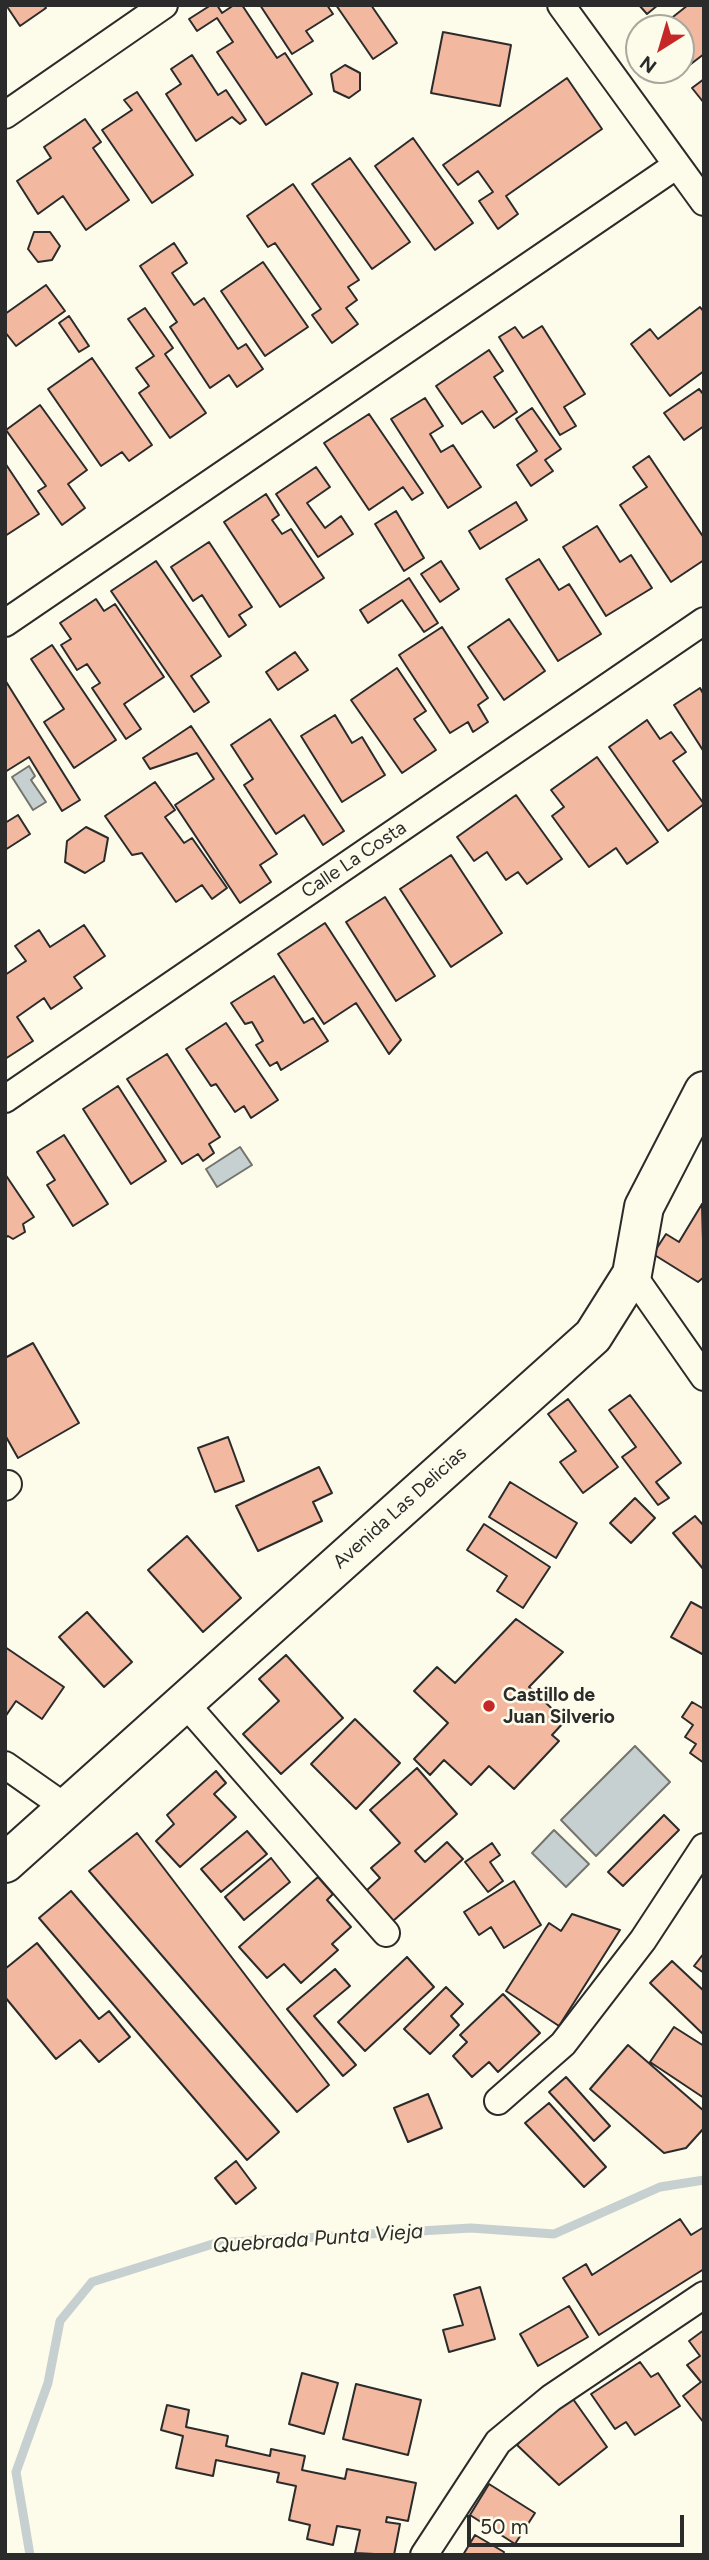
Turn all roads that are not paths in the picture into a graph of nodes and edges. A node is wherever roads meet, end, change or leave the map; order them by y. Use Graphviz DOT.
graph roads {
  1 [pos="164,5"];
  2 [pos="561,5"];
  3 [pos="5,115"];
  4 [pos="677,165"];
  5 [pos="704,202"];
  6 [pos="704,621"];
  7 [pos="5,623"];
  8 [pos="704,1091"];
  9 [pos="5,1099"];
  10 [pos="632,1274"];
  11 [pos="704,1377"];
  12 [pos="184,1702"];
  13 [pos="5,1765"];
  14 [pos="65,1807"];
  15 [pos="704,1847"];
  16 [pos="5,1863"];
  17 [pos="386,1933"];
  18 [pos="498,2101"];
  19 [pos="704,2295"];
  20 [pos="424,2555"];
  1 -- 3 [label="street"];
  2 -- 4 [label="street"];
  4 -- 5 [label="street"];
  4 -- 7 [label="street"];
  6 -- 9 [label="street, Calle La Costa"];
  8 -- 10 [label="main road, Avenida Las Delicias"];
  10 -- 11 [label="street"];
  10 -- 12 [label="main road, Avenida Las Delicias"];
  12 -- 14 [label="main road, Avenida Las Delicias"];
  12 -- 17 [label="street"];
  13 -- 14 [label="street"];
  14 -- 16 [label="main road, Avenida Las Delicias"];
  15 -- 18 [label="street"];
  19 -- 20 [label="street"];
}
